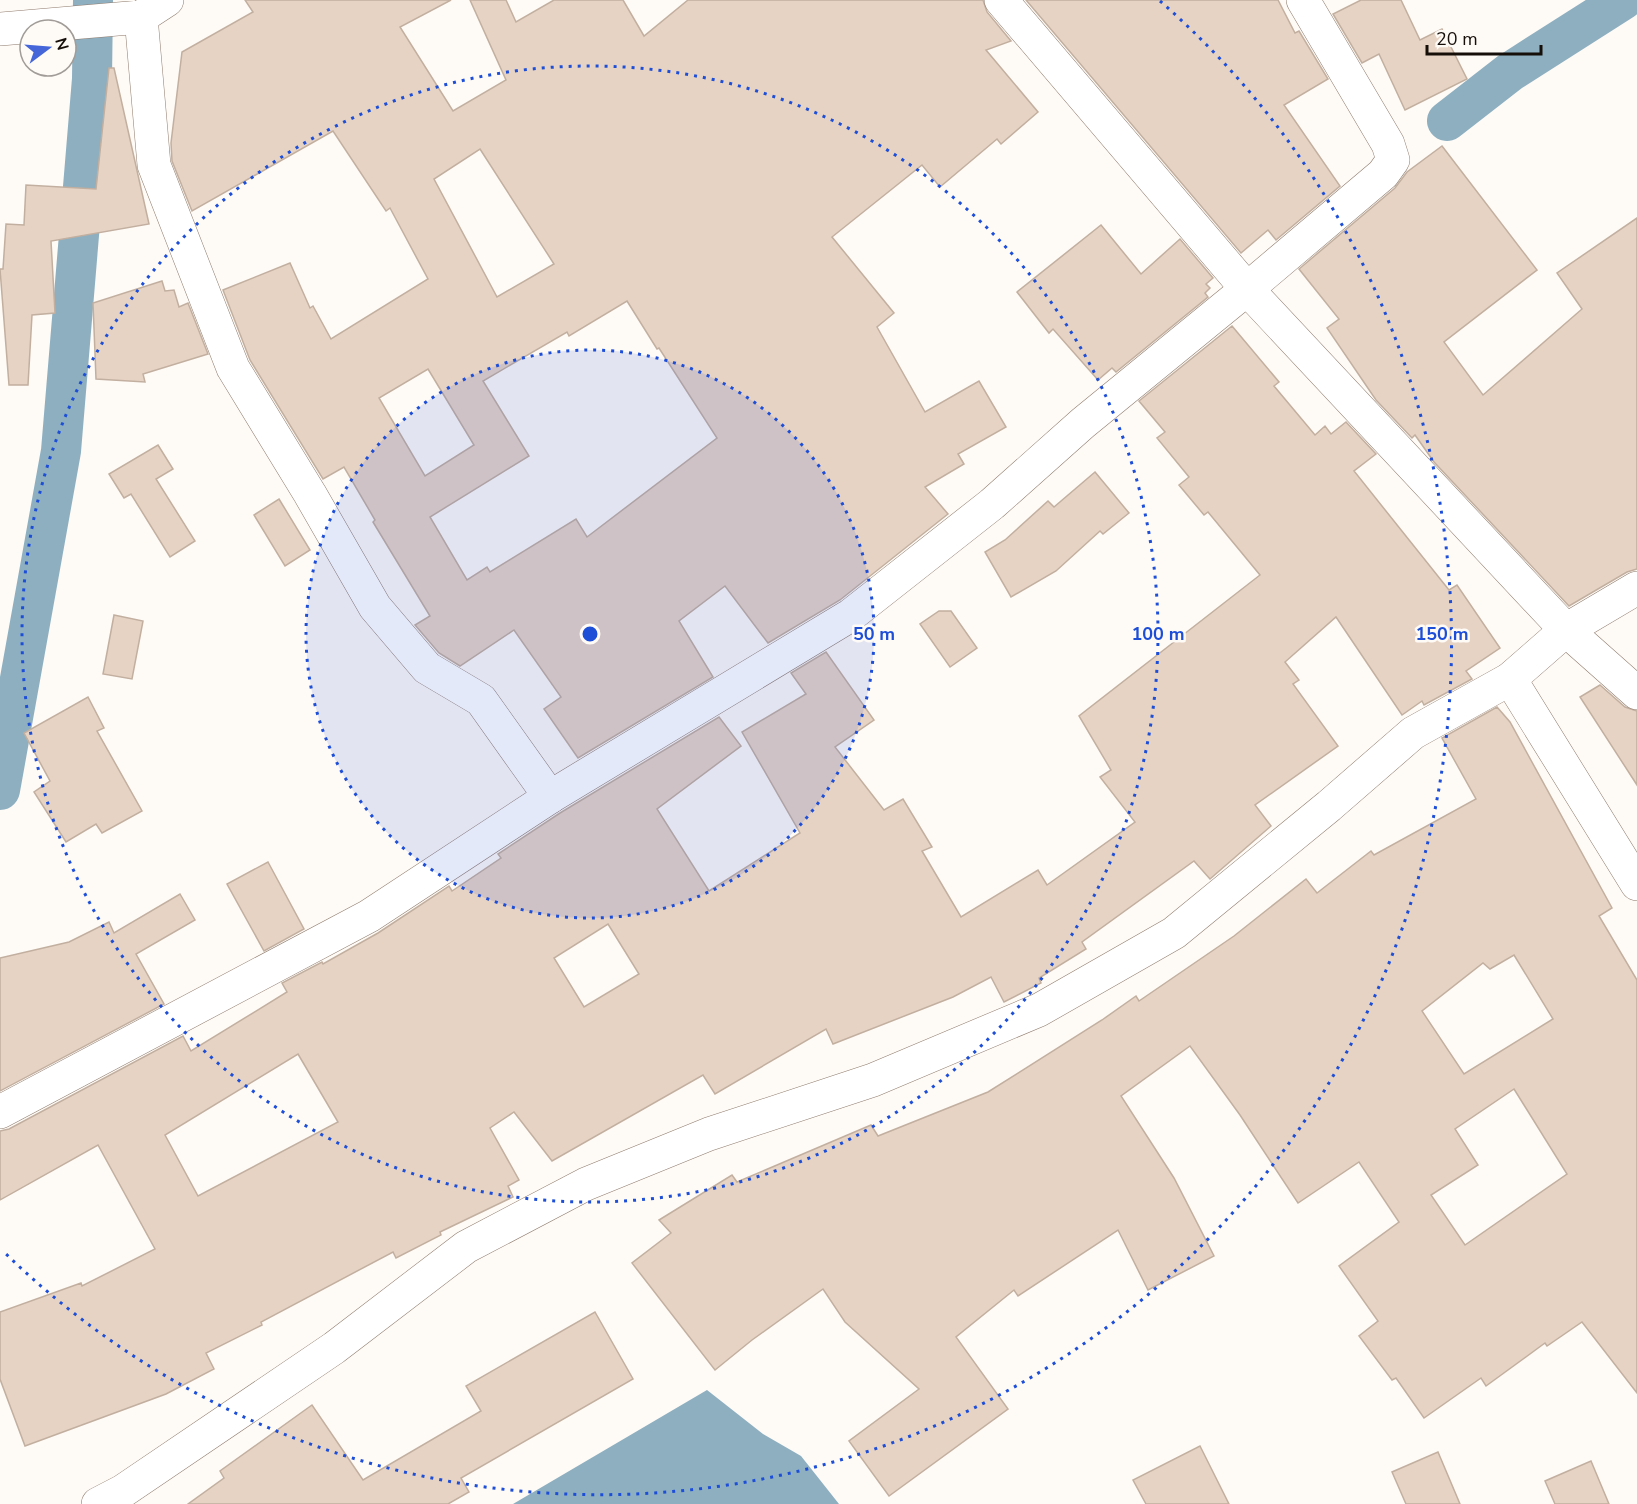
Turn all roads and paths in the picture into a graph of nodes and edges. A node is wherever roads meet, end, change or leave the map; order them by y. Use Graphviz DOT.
graph roads {
  1 [pos="1001,0"];
  2 [pos="1303,0"];
  3 [pos="149,11"];
  4 [pos="5,28"];
  5 [pos="1247,289"];
  6 [pos="1637,588"];
  7 [pos="1566,630"];
  8 [pos="1510,679"];
  9 [pos="1637,693"];
  10 [pos="550,797"];
  11 [pos="1637,884"];
  12 [pos="0,1112"];
  13 [pos="98,1504"];
  1 -- 5 [label="street"];
  2 -- 5 [label="street"];
  3 -- 4 [label="street"];
  3 -- 10 [label="street"];
  5 -- 7 [label="street"];
  5 -- 10 [label="street"];
  6 -- 7 [label="street"];
  7 -- 8 [label="street"];
  7 -- 9 [label="street"];
  8 -- 11 [label="street"];
  8 -- 13 [label="street"];
  10 -- 12 [label="street"];
}
